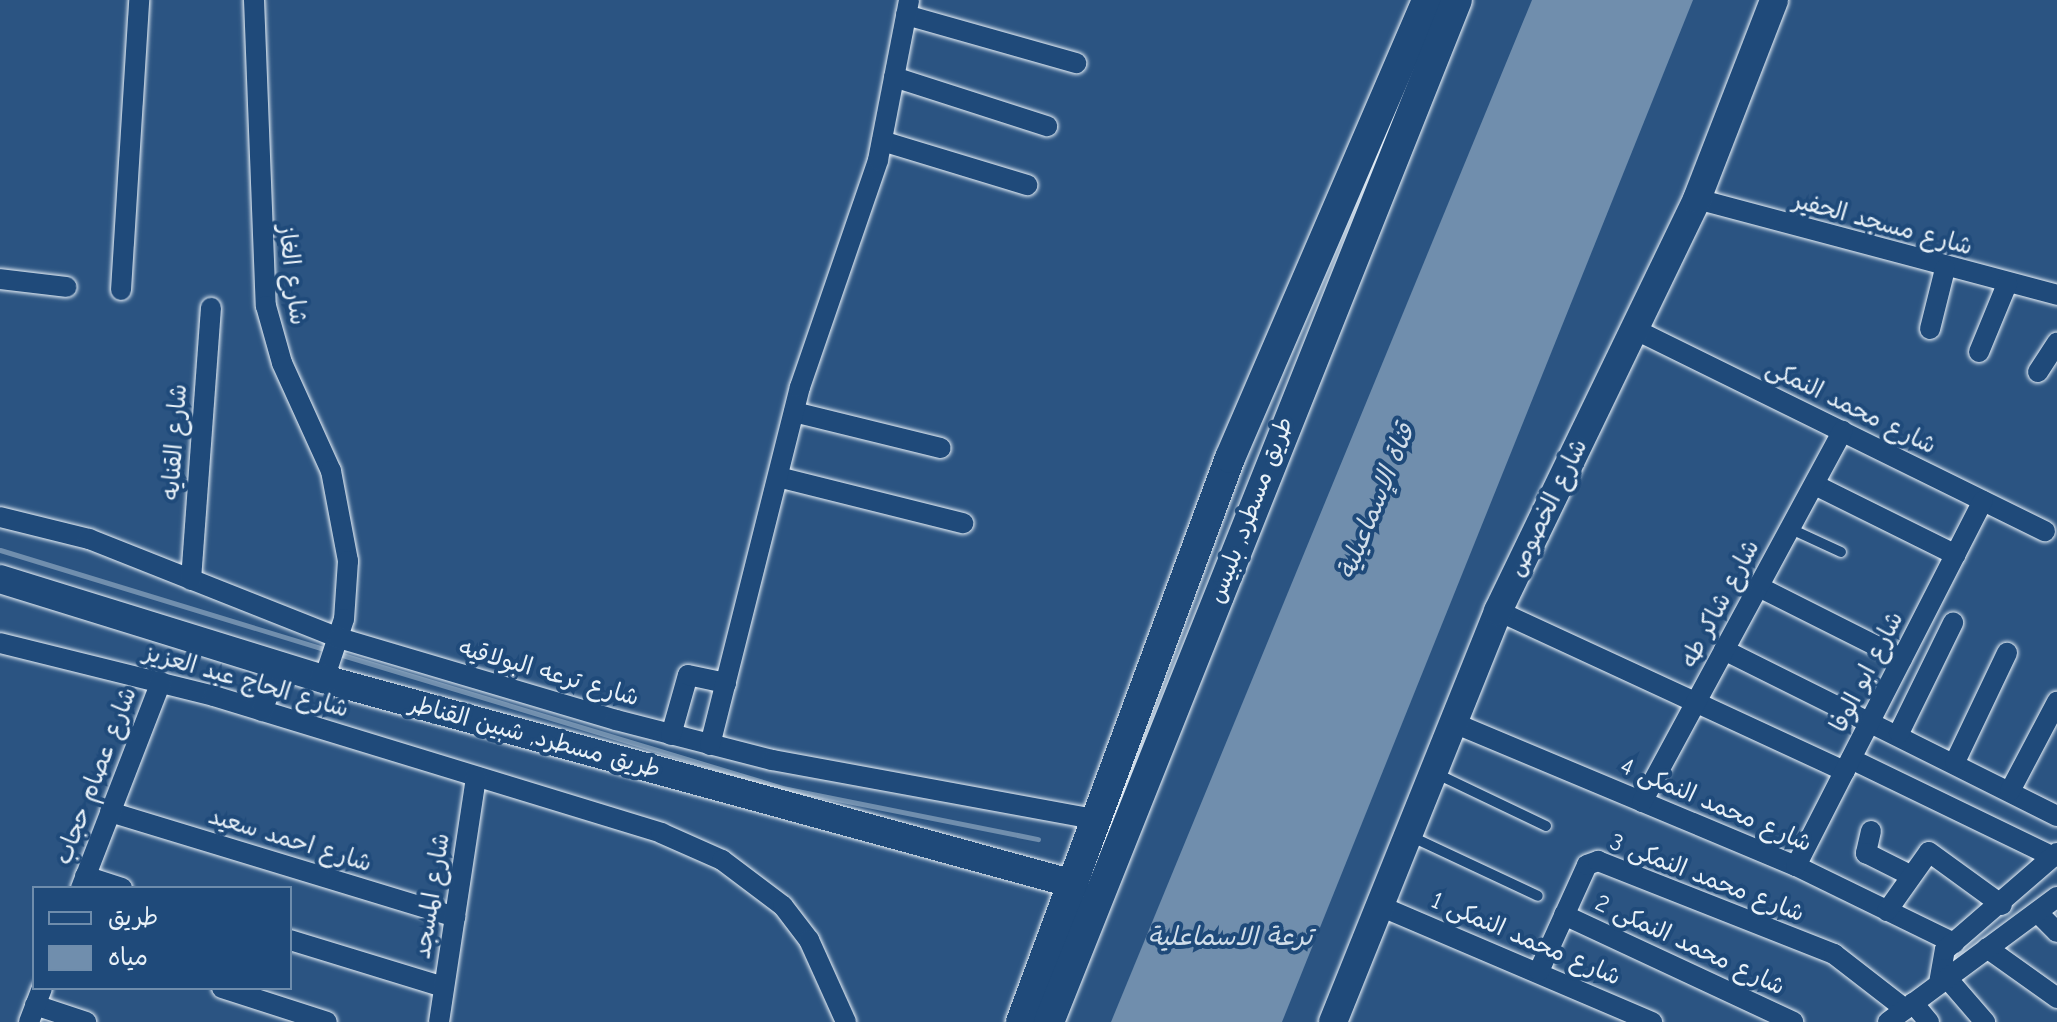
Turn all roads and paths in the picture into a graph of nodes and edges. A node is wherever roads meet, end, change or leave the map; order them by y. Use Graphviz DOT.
graph roads {
  1 [pos="139,0"];
  2 [pos="254,0"];
  3 [pos="1457,0"];
  4 [pos="1774,0"];
  5 [pos="1422,2"];
  6 [pos="908,7"];
  7 [pos="1076,63"];
  8 [pos="894,77"];
  9 [pos="1047,126"];
  10 [pos="882,141"];
  11 [pos="1027,185"];
  12 [pos="1697,199"];
  13 [pos="1945,269"];
  14 [pos="0,279"];
  15 [pos="2007,284"];
  16 [pos="67,287"];
  17 [pos="121,290"];
  18 [pos="2057,295"];
  19 [pos="211,308"];
  20 [pos="1634,329"];
  21 [pos="1930,329"];
  22 [pos="2057,343"];
  23 [pos="1979,352"];
  24 [pos="2038,372"];
  25 [pos="794,412"];
  26 [pos="1843,431"];
  27 [pos="941,448"];
  28 [pos="778,477"];
  29 [pos="1815,485"];
  30 [pos="1983,501"];
  31 [pos="0,517"];
  32 [pos="963,523"];
  33 [pos="1791,529"];
  34 [pos="2045,531"];
  35 [pos="1841,552"];
  36 [pos="1956,555"];
  37 [pos="0,579"];
  38 [pos="191,580"];
  39 [pos="1759,587"];
  40 [pos="1498,611"];
  41 [pos="1953,623"];
  42 [pos="339,638"];
  43 [pos="0,643"];
  44 [pos="1724,650"];
  45 [pos="2007,653"];
  46 [pos="1902,659"];
  47 [pos="280,664"];
  48 [pos="324,679"];
  49 [pos="161,682"];
  50 [pos="726,683"];
  51 [pos="2057,702"];
  52 [pos="1696,703"];
  53 [pos="262,711"];
  54 [pos="1872,719"];
  55 [pos="1454,723"];
  56 [pos="2052,726"];
  57 [pos="1899,733"];
  58 [pos="671,735"];
  59 [pos="710,745"];
  60 [pos="1955,762"];
  61 [pos="1848,765"];
  62 [pos="1433,773"];
  63 [pos="476,777"];
  64 [pos="2010,791"];
  65 [pos="1642,802"];
  66 [pos="110,812"];
  67 [pos="2057,816"];
  68 [pos="1100,820"];
  69 [pos="1546,826"];
  70 [pos="1871,831"];
  71 [pos="1408,836"];
  72 [pos="2055,855"];
  73 [pos="1796,866"];
  74 [pos="1910,875"];
  75 [pos="83,882"];
  76 [pos="1074,884"];
  77 [pos="109,886"];
  78 [pos="1538,896"];
  79 [pos="2057,897"];
  80 [pos="2002,905"];
  81 [pos="1380,906"];
  82 [pos="1887,911"];
  83 [pos="2038,913"];
  84 [pos="1564,915"];
  85 [pos="455,917"];
  86 [pos="2057,932"];
  87 [pos="292,941"];
  88 [pos="1954,943"];
  89 [pos="1987,948"];
  90 [pos="1539,971"];
  91 [pos="1942,980"];
  92 [pos="444,987"];
  93 [pos="228,990"];
  94 [pos="2057,998"];
  95 [pos="35,1005"];
  96 [pos="1909,1006"];
  97 [pos="86,1022"];
  98 [pos="327,1022"];
  99 [pos="439,1022"];
  100 [pos="846,1022"];
  101 [pos="1021,1022"];
  102 [pos="1049,1022"];
  103 [pos="1333,1022"];
  104 [pos="1652,1022"];
  105 [pos="1793,1022"];
  106 [pos="1888,1022"];
  107 [pos="1929,1022"];
  108 [pos="1985,1022"];
  1 -- 17 [label="street"];
  2 -- 42 [label="street, شارع الغاز"];
  3 -- 102 [label="main road, طريق مسطرد, بلبيس"];
  4 -- 12 [label="main road, شارع الخصوص"];
  5 -- 68 [label="main road, طريق مسطرد, بلبيس"];
  6 -- 7 [label="street"];
  6 -- 8 [label="street"];
  8 -- 9 [label="street"];
  8 -- 10 [label="street"];
  10 -- 11 [label="street"];
  10 -- 25 [label="street"];
  12 -- 13 [label="street, شارع مسجد الحفير"];
  12 -- 20 [label="main road, شارع الخصوص"];
  13 -- 15 [label="street, شارع مسجد الحفير"];
  13 -- 21 [label="street"];
  14 -- 16 [label="street"];
  15 -- 18 [label="street, شارع مسجد الحفير"];
  15 -- 23 [label="street"];
  19 -- 38 [label="street, شارع القنايه"];
  20 -- 26 [label="street, شارع محمد النمكى"];
  20 -- 40 [label="main road, شارع الخصوص"];
  22 -- 24 [label="street"];
  25 -- 27 [label="street"];
  25 -- 28 [label="street"];
  26 -- 29 [label="street, شارع شاكر طه"];
  26 -- 30 [label="street, شارع محمد النمكى"];
  28 -- 32 [label="street"];
  28 -- 50 [label="street"];
  29 -- 33 [label="street, شارع شاكر طه"];
  29 -- 36 [label="street"];
  30 -- 34 [label="street, شارع محمد النمكى"];
  30 -- 36 [label="street, شارع ابو الوفا"];
  31 -- 38 [label="street, شارع ترعه البولاقيه"];
  33 -- 35 [label="lane"];
  33 -- 39 [label="street, شارع شاكر طه"];
  36 -- 46 [label="street, شارع ابو الوفا"];
  37 -- 47 [label="main road, طريق مسطرد, شبين القناطر"];
  38 -- 42 [label="street, شارع ترعه البولاقيه"];
  39 -- 44 [label="street, شارع شاكر طه"];
  39 -- 46 [label="street"];
  40 -- 52 [label="street"];
  40 -- 55 [label="main road, شارع الخصوص"];
  41 -- 57 [label="street"];
  42 -- 48 [label="street, شارع الغاز"];
  42 -- 58 [label="street, شارع ترعه البولاقيه"];
  43 -- 49 [label="street, شارع الحاج عبد العزيز"];
  44 -- 52 [label="street, شارع شاكر طه"];
  44 -- 54 [label="street"];
  45 -- 60 [label="street"];
  46 -- 54 [label="street, شارع ابو الوفا"];
  47 -- 48 [label="main road, طريق مسطرد, شبين القناطر"];
  47 -- 53 [label="street"];
  48 -- 76 [label="main road, طريق مسطرد, شبين القناطر"];
  49 -- 53 [label="street, شارع الحاج عبد العزيز"];
  49 -- 66 [label="street, شارع عصام حجاب"];
  50 -- 58 [label="street"];
  50 -- 59 [label="street"];
  51 -- 56 [label="street"];
  52 -- 61 [label="street"];
  52 -- 65 [label="street, شارع شاكر طه"];
  53 -- 63 [label="street, شارع الحاج عبد العزيز"];
  54 -- 57 [label="street"];
  54 -- 61 [label="street, شارع ابو الوفا"];
  55 -- 62 [label="main road, شارع الخصوص"];
  55 -- 65 [label="street, شارع محمد النمكى 4"];
  56 -- 64 [label="street"];
  57 -- 60 [label="street"];
  58 -- 59 [label="street, شارع ترعه البولاقيه"];
  59 -- 68 [label="street, شارع ترعه البولاقيه"];
  60 -- 64 [label="street"];
  61 -- 72 [label="street"];
  61 -- 73 [label="street, شارع ابو الوفا"];
  62 -- 69 [label="lane"];
  62 -- 71 [label="main road, شارع الخصوص"];
  63 -- 85 [label="street, شارع المسجد"];
  63 -- 100 [label="street, شارع الحاج عبد العزيز"];
  64 -- 67 [label="street"];
  65 -- 73 [label="street, شارع محمد النمكى 4"];
  66 -- 75 [label="street, شارع عصام حجاب"];
  66 -- 85 [label="street, شارع احمد سعيد"];
  68 -- 76 [label="main road, طريق مسطرد, بلبيس"];
  70 -- 74 [label="street"];
  71 -- 78 [label="lane"];
  71 -- 81 [label="main road, شارع الخصوص"];
  72 -- 80 [label="street"];
  73 -- 82 [label="street, شارع محمد النمكى 4"];
  74 -- 80 [label="street"];
  74 -- 82 [label="street"];
  75 -- 77 [label="street"];
  76 -- 101 [label="main road, طريق مسطرد, بلبيس"];
  79 -- 83 [label="street"];
  80 -- 88 [label="street"];
  81 -- 90 [label="street, شارع محمد النمكى 1"];
  81 -- 103 [label="main road, شارع الخصوص"];
  82 -- 88 [label="street, شارع محمد النمكى 4"];
  83 -- 86 [label="street"];
  83 -- 89 [label="street"];
  84 -- 90 [label="street, شارع محمد النمكى 3"];
  84 -- 96 [label="street, شارع محمد النمكى 3"];
  84 -- 105 [label="street, شارع محمد النمكى 2"];
  85 -- 92 [label="street, شارع المسجد"];
  87 -- 92 [label="street"];
  88 -- 91 [label="street"];
  89 -- 91 [label="street"];
  89 -- 94 [label="street"];
  90 -- 104 [label="street, شارع محمد النمكى 1"];
  91 -- 96 [label="street"];
  91 -- 108 [label="street"];
  92 -- 99 [label="street, شارع المسجد"];
  93 -- 98 [label="street"];
  95 -- 97 [label="street"];
  96 -- 106 [label="street"];
  96 -- 107 [label="street, شارع محمد النمكى 3"];
}
